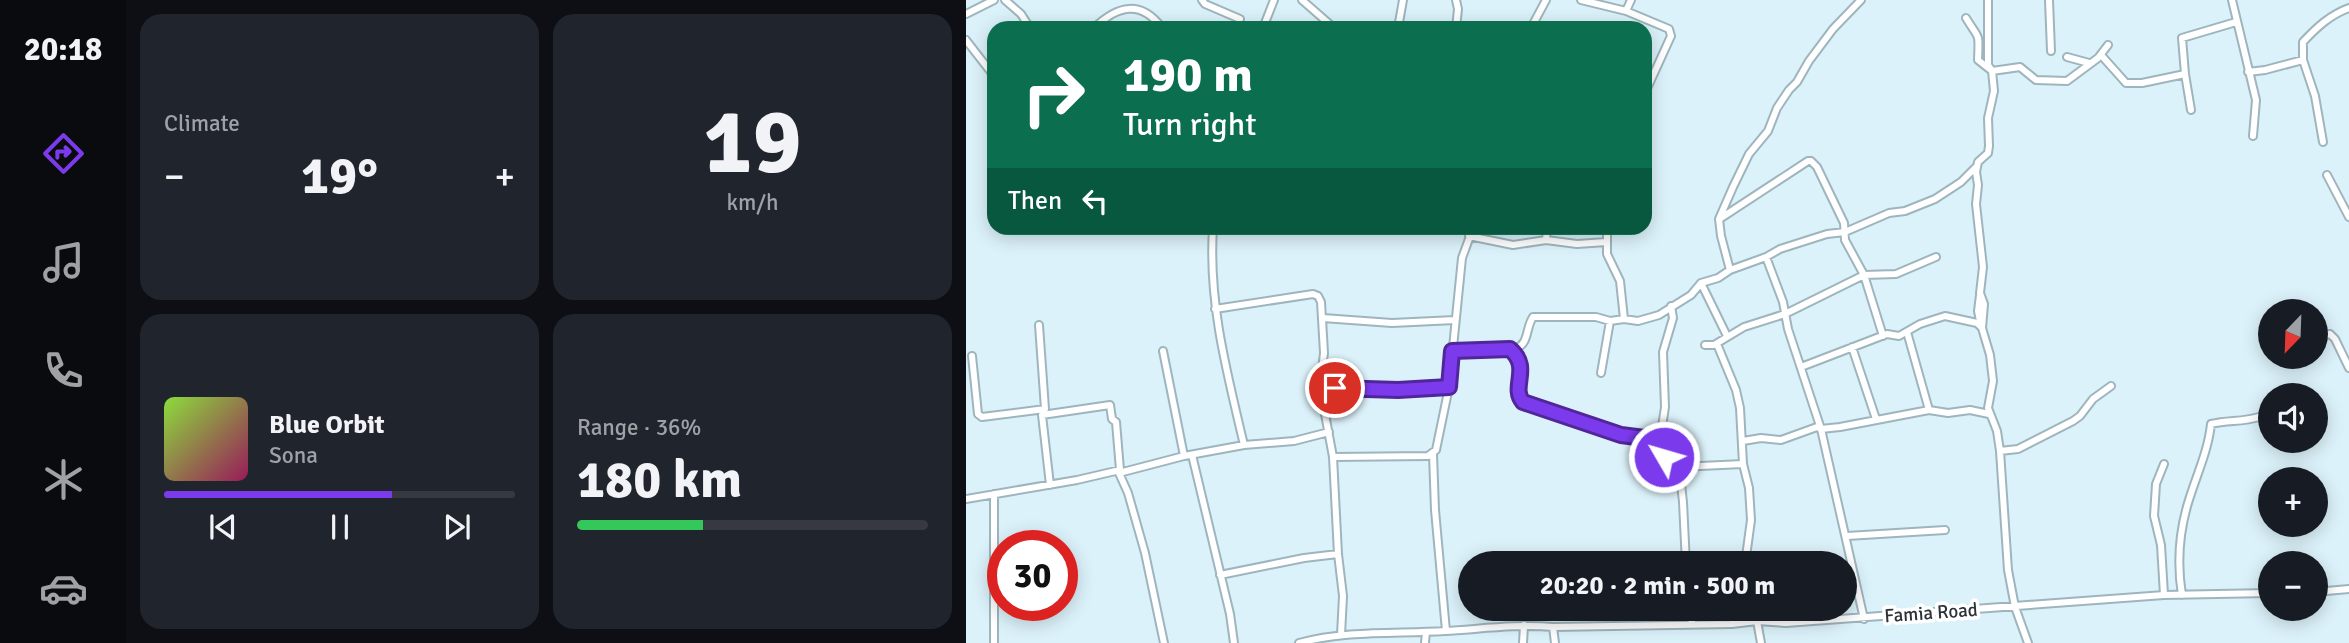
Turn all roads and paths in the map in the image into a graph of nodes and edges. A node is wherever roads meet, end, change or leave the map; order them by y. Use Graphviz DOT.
graph roads {
  1 [pos="994,0"];
  2 [pos="1005,0"];
  3 [pos="1202,0"];
  4 [pos="1274,0"];
  5 [pos="1403,0"];
  6 [pos="1456,0"];
  7 [pos="1546,0"];
  8 [pos="1581,0"];
  9 [pos="1630,0"];
  10 [pos="1861,0"];
  11 [pos="1989,0"];
  12 [pos="2049,0"];
  13 [pos="2232,0"];
  14 [pos="1308,1"];
  15 [pos="2349,8"];
  16 [pos="1626,11"];
  17 [pos="966,14"];
  18 [pos="1966,18"];
  19 [pos="1240,19"];
  20 [pos="1267,20"];
  21 [pos="1026,21"];
  22 [pos="1102,21"];
  23 [pos="1156,21"];
  24 [pos="1327,21"];
  25 [pos="1399,21"];
  26 [pos="1457,21"];
  27 [pos="1535,21"];
  28 [pos="1650,21"];
  29 [pos="1652,22"];
  30 [pos="2236,22"];
  31 [pos="966,40"];
  32 [pos="2108,45"];
  33 [pos="2051,51"];
  34 [pos="2101,55"];
  35 [pos="2067,57"];
  36 [pos="2303,60"];
  37 [pos="2089,63"];
  38 [pos="987,67"];
  39 [pos="1992,71"];
  40 [pos="2248,72"];
  41 [pos="2185,74"];
  42 [pos="1652,78"];
  43 [pos="2191,110"];
  44 [pos="2253,136"];
  45 [pos="2323,142"];
  46 [pos="1977,166"];
  47 [pos="2327,175"];
  48 [pos="2349,217"];
  49 [pos="1719,219"];
  50 [pos="1845,232"];
  51 [pos="1213,235"];
  52 [pos="1546,235"];
  53 [pos="1606,235"];
  54 [pos="1469,236"];
  55 [pos="1546,240"];
  56 [pos="1606,242"];
  57 [pos="1766,257"];
  58 [pos="1937,257"];
  59 [pos="1730,270"];
  60 [pos="1864,275"];
  61 [pos="1701,283"];
  62 [pos="1671,306"];
  63 [pos="1215,309"];
  64 [pos="1785,314"];
  65 [pos="1323,318"];
  66 [pos="1624,319"];
  67 [pos="1455,320"];
  68 [pos="1610,321"];
  69 [pos="1039,325"];
  70 [pos="1982,328"];
  71 [pos="1907,332"];
  72 [pos="2328,334"];
  73 [pos="1727,336"];
  74 [pos="1883,337"];
  75 [pos="1717,344"];
  76 [pos="1705,345"];
  77 [pos="1852,347"];
  78 [pos="1510,349"];
  79 [pos="1163,351"];
  80 [pos="1452,351"];
  81 [pos="972,356"];
  82 [pos="1801,367"];
  83 [pos="2349,368"];
  84 [pos="1601,373"];
  85 [pos="2110,386"];
  86 [pos="1320,387"];
  87 [pos="1449,387"];
  88 [pos="1929,410"];
  89 [pos="1044,412"];
  90 [pos="1989,414"];
  91 [pos="2258,417"];
  92 [pos="1876,419"];
  93 [pos="1821,429"];
  94 [pos="1329,432"];
  95 [pos="1660,440"];
  96 [pos="1743,441"];
  97 [pos="1244,446"];
  98 [pos="2000,451"];
  99 [pos="1433,454"];
  100 [pos="1192,455"];
  101 [pos="1184,456"];
  102 [pos="1332,457"];
  103 [pos="1743,464"];
  104 [pos="2164,464"];
  105 [pos="1679,467"];
  106 [pos="1120,472"];
  107 [pos="1050,485"];
  108 [pos="994,494"];
  109 [pos="966,499"];
  110 [pos="1945,530"];
  111 [pos="1847,536"];
  112 [pos="1686,551"];
  113 [pos="1747,551"];
  114 [pos="1338,554"];
  115 [pos="1220,575"];
  116 [pos="2349,590"];
  117 [pos="2328,591"];
  118 [pos="2258,593"];
  119 [pos="2182,594"];
  120 [pos="2164,595"];
  121 [pos="2015,607"];
  122 [pos="1857,619"];
  123 [pos="1864,619"];
  124 [pos="1692,621"];
  125 [pos="1733,621"];
  126 [pos="1757,621"];
  127 [pos="1825,621"];
  128 [pos="1692,624"];
  129 [pos="1524,625"];
  130 [pos="1732,625"];
  131 [pos="1553,627"];
  132 [pos="1446,631"];
  133 [pos="1426,632"];
  134 [pos="1341,635"];
  135 [pos="995,643"];
  136 [pos="1164,643"];
  137 [pos="1234,643"];
  138 [pos="1299,643"];
  139 [pos="1425,643"];
  140 [pos="1523,643"];
  141 [pos="1555,643"];
  142 [pos="1761,643"];
  143 [pos="2028,643"];
  1 -- 17 [label="street"];
  2 -- 21 [label="street"];
  3 -- 19 [label="street"];
  4 -- 20 [label="street"];
  5 -- 25 [label="street"];
  6 -- 26 [label="street"];
  7 -- 27 [label="street"];
  8 -- 16 [label="street"];
  9 -- 16 [label="street"];
  10 -- 49 [label="street"];
  11 -- 39 [label="street"];
  12 -- 33 [label="street"];
  13 -- 30 [label="street"];
  14 -- 24 [label="street"];
  15 -- 36 [label="street"];
  16 -- 28 [label="street"];
  18 -- 39 [label="street"];
  22 -- 23 [label="street"];
  29 -- 42 [label="street"];
  30 -- 40 [label="street"];
  30 -- 41 [label="street"];
  31 -- 38 [label="street"];
  32 -- 34 [label="street"];
  34 -- 37 [label="street"];
  34 -- 41 [label="street"];
  35 -- 37 [label="street"];
  36 -- 40 [label="street"];
  36 -- 45 [label="street"];
  37 -- 39 [label="street"];
  39 -- 46 [label="street"];
  40 -- 44 [label="street"];
  41 -- 43 [label="street"];
  46 -- 50 [label="street"];
  46 -- 70 [label="street"];
  47 -- 48 [label="street"];
  49 -- 50 [label="street"];
  49 -- 59 [label="street"];
  50 -- 57 [label="street"];
  50 -- 60 [label="street"];
  51 -- 63 [label="street"];
  52 -- 55 [label="street"];
  53 -- 56 [label="street"];
  54 -- 55 [label="street"];
  54 -- 67 [label="street"];
  55 -- 56 [label="street"];
  56 -- 66 [label="street"];
  57 -- 59 [label="street"];
  57 -- 64 [label="street"];
  58 -- 60 [label="street"];
  59 -- 61 [label="street"];
  60 -- 64 [label="street"];
  60 -- 74 [label="street"];
  61 -- 62 [label="street"];
  61 -- 73 [label="street"];
  62 -- 66 [label="street"];
  62 -- 95 [label="street"];
  63 -- 65 [label="street"];
  63 -- 97 [label="street"];
  64 -- 73 [label="street"];
  64 -- 82 [label="street"];
  65 -- 67 [label="street"];
  65 -- 86 [label="street"];
  66 -- 68 [label="street"];
  67 -- 80 [label="street"];
  68 -- 78 [label="street"];
  68 -- 84 [label="street"];
  69 -- 89 [label="street"];
  70 -- 71 [label="street"];
  70 -- 90 [label="street"];
  71 -- 74 [label="street"];
  71 -- 88 [label="street"];
  72 -- 83 [label="street"];
  73 -- 75 [label="street"];
  74 -- 77 [label="street"];
  75 -- 76 [label="street"];
  75 -- 96 [label="street"];
  77 -- 82 [label="street"];
  77 -- 92 [label="street"];
  78 -- 80 [label="street"];
  78 -- 95 [label="street"];
  79 -- 101 [label="street"];
  80 -- 87 [label="street"];
  81 -- 89 [label="street"];
  82 -- 93 [label="street"];
  85 -- 98 [label="street"];
  86 -- 87 [label="street"];
  86 -- 94 [label="street"];
  87 -- 99 [label="street"];
  88 -- 90 [label="street"];
  88 -- 92 [label="street"];
  89 -- 106 [label="street"];
  89 -- 107 [label="street"];
  90 -- 98 [label="street"];
  91 -- 119 [label="street"];
  92 -- 93 [label="street"];
  93 -- 96 [label="street"];
  93 -- 111 [label="street"];
  94 -- 97 [label="street"];
  94 -- 102 [label="street"];
  95 -- 105 [label="street"];
  96 -- 103 [label="street"];
  97 -- 100 [label="street"];
  98 -- 121 [label="street"];
  99 -- 102 [label="street"];
  99 -- 132 [label="street"];
  100 -- 101 [label="street"];
  100 -- 115 [label="street"];
  101 -- 106 [label="street"];
  102 -- 114 [label="street"];
  103 -- 105 [label="street"];
  103 -- 113 [label="street"];
  104 -- 120 [label="street"];
  105 -- 112 [label="street"];
  106 -- 107 [label="street"];
  106 -- 136 [label="street"];
  107 -- 108 [label="street"];
  108 -- 109 [label="street"];
  108 -- 135 [label="street"];
  110 -- 111 [label="street"];
  111 -- 123 [label="street"];
  114 -- 115 [label="street"];
  114 -- 134 [label="street"];
  115 -- 137 [label="street"];
  116 -- 117 [label="street"];
  118 -- 119 [label="street, Famia Road"];
  119 -- 120 [label="street, Famia Road"];
  120 -- 121 [label="street, Famia Road"];
  121 -- 123 [label="street, Famia Road"];
  121 -- 143 [label="street"];
  122 -- 123 [label="street, Famia Road"];
  124 -- 128 [label="street"];
  125 -- 130 [label="street"];
  126 -- 127 [label="street, Famia Road"];
  126 -- 130 [label="street, Famia Road"];
  126 -- 142 [label="street"];
  128 -- 130 [label="street, Famia Road"];
  128 -- 131 [label="street, Famia Road"];
  129 -- 131 [label="street, Famia Road"];
  129 -- 132 [label="street, Famia Road"];
  129 -- 140 [label="street"];
  131 -- 141 [label="street"];
  132 -- 133 [label="street, Famia Road"];
  133 -- 134 [label="street, Famia Road"];
  133 -- 139 [label="street"];
  134 -- 138 [label="street, Famia Road"];
}
